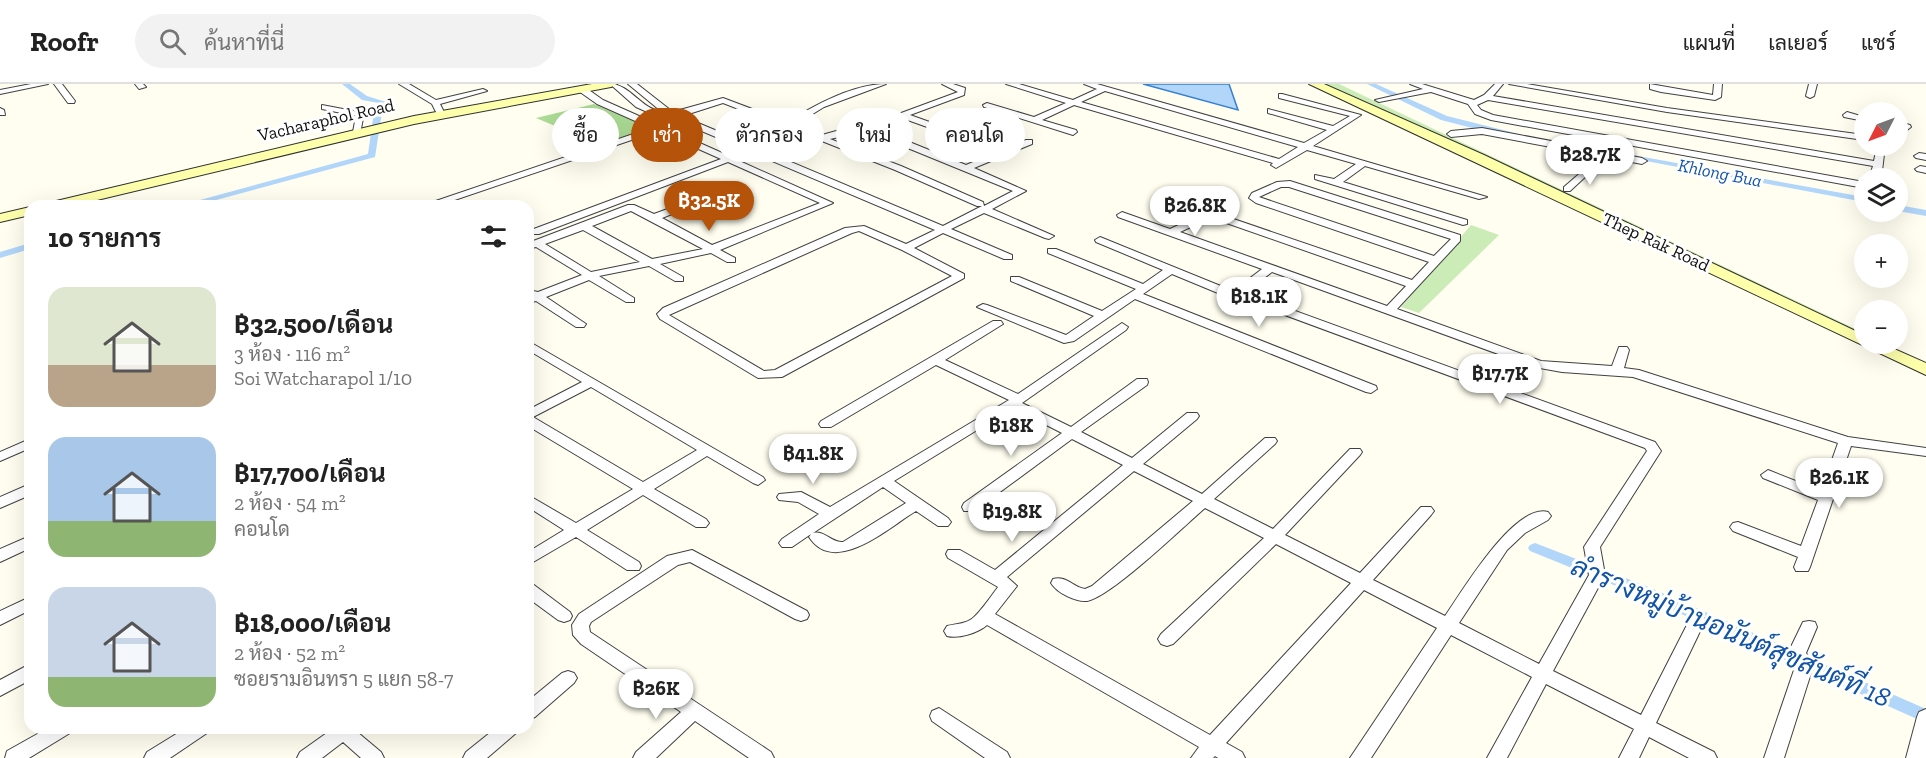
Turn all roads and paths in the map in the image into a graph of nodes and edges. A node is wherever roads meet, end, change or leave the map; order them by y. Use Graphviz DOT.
graph roads {
  1 [pos="44,84"];
  2 [pos="58,84"];
  3 [pos="613,84"];
  4 [pos="632,84"];
  5 [pos="882,84"];
  6 [pos="946,84"];
  7 [pos="1010,84"];
  8 [pos="1088,84"];
  9 [pos="1315,84"];
  10 [pos="1346,84"];
  11 [pos="1499,84"];
  12 [pos="1513,84"];
  13 [pos="1654,84"];
  14 [pos="1718,84"];
  15 [pos="1813,84"];
  16 [pos="408,85"];
  17 [pos="1419,86"];
  18 [pos="1104,88"];
  19 [pos="584,90"];
  20 [pos="1433,90"];
  21 [pos="483,91"];
  22 [pos="0,92"];
  23 [pos="1403,92"];
  24 [pos="1282,96"];
  25 [pos="1810,96"];
  26 [pos="1487,97"];
  27 [pos="71,101"];
  28 [pos="415,101"];
  29 [pos="1375,102"];
  30 [pos="1072,103"];
  31 [pos="1474,103"];
  32 [pos="987,105"];
  33 [pos="325,106"];
  34 [pos="436,106"];
  35 [pos="645,108"];
  36 [pos="663,108"];
  37 [pos="697,108"];
  38 [pos="732,108"];
  39 [pos="816,108"];
  40 [pos="913,111"];
  41 [pos="1271,111"];
  42 [pos="1847,115"];
  43 [pos="631,116"];
  44 [pos="1854,117"];
  45 [pos="1034,120"];
  46 [pos="703,128"];
  47 [pos="1334,129"];
  48 [pos="361,131"];
  49 [pos="1073,132"];
  50 [pos="1451,134"];
  51 [pos="631,137"];
  52 [pos="1854,137"];
  53 [pos="824,142"];
  54 [pos="1029,142"];
  55 [pos="1025,144"];
  56 [pos="913,146"];
  57 [pos="1305,146"];
  58 [pos="1879,156"];
  59 [pos="1642,161"];
  60 [pos="721,162"];
  61 [pos="740,162"];
  62 [pos="981,162"];
  63 [pos="1363,163"];
  64 [pos="1594,164"];
  65 [pos="1877,164"];
  66 [pos="967,168"];
  67 [pos="1876,168"];
  68 [pos="893,170"];
  69 [pos="1318,177"];
  70 [pos="1335,183"];
  71 [pos="1854,183"];
  72 [pos="1567,189"];
  73 [pos="1482,197"];
  74 [pos="77,200"];
  75 [pos="444,200"];
  76 [pos="689,204"];
  77 [pos="985,210"];
  78 [pos="24,212"];
  79 [pos="1122,215"];
  80 [pos="0,218"];
  81 [pos="654,218"];
  82 [pos="1463,222"];
  83 [pos="584,226"];
  84 [pos="945,230"];
  85 [pos="1170,233"];
  86 [pos="1049,236"];
  87 [pos="534,240"];
  88 [pos="534,240"];
  89 [pos="1100,240"];
  90 [pos="534,241"];
  91 [pos="906,248"];
  92 [pos="712,249"];
  93 [pos="1052,251"];
  94 [pos="1008,257"];
  95 [pos="731,260"];
  96 [pos="1435,260"];
  97 [pos="652,263"];
  98 [pos="1172,269"];
  99 [pos="1269,269"];
  100 [pos="589,276"];
  101 [pos="679,279"];
  102 [pos="1015,279"];
  103 [pos="1412,284"];
  104 [pos="1140,291"];
  105 [pos="534,295"];
  106 [pos="1234,296"];
  107 [pos="534,298"];
  108 [pos="1250,298"];
  109 [pos="630,300"];
  110 [pos="983,307"];
  111 [pos="1389,311"];
  112 [pos="1103,316"];
  113 [pos="1289,318"];
  114 [pos="1854,323"];
  115 [pos="580,324"];
  116 [pos="997,324"];
  117 [pos="1122,327"];
  118 [pos="1854,336"];
  119 [pos="1908,348"];
  120 [pos="534,349"];
  121 [pos="1623,350"];
  122 [pos="1892,354"];
  123 [pos="1926,356"];
  124 [pos="936,360"];
  125 [pos="1617,369"];
  126 [pos="1926,370"];
  127 [pos="591,382"];
  128 [pos="1142,382"];
  129 [pos="1371,389"];
  130 [pos="1015,401"];
  131 [pos="534,412"];
  132 [pos="1192,416"];
  133 [pos="534,424"];
  134 [pos="826,424"];
  135 [pos="1072,433"];
  136 [pos="1270,441"];
  137 [pos="1846,441"];
  138 [pos="24,450"];
  139 [pos="707,450"];
  140 [pos="1355,452"];
  141 [pos="1926,452"];
  142 [pos="0,457"];
  143 [pos="1134,464"];
  144 [pos="1768,475"];
  145 [pos="758,480"];
  146 [pos="883,480"];
  147 [pos="644,489"];
  148 [pos="24,492"];
  149 [pos="784,497"];
  150 [pos="1826,498"];
  151 [pos="1203,500"];
  152 [pos="0,503"];
  153 [pos="534,504"];
  154 [pos="916,504"];
  155 [pos="969,507"];
  156 [pos="1426,511"];
  157 [pos="830,514"];
  158 [pos="1543,516"];
  159 [pos="701,522"];
  160 [pos="943,522"];
  161 [pos="1738,527"];
  162 [pos="576,529"];
  163 [pos="817,537"];
  164 [pos="1274,537"];
  165 [pos="787,543"];
  166 [pos="24,544"];
  167 [pos="534,554"];
  168 [pos="954,554"];
  169 [pos="0,556"];
  170 [pos="633,566"];
  171 [pos="996,578"];
  172 [pos="1059,583"];
  173 [pos="1361,583"];
  174 [pos="534,594"];
  175 [pos="24,606"];
  176 [pos="801,615"];
  177 [pos="564,616"];
  178 [pos="986,617"];
  179 [pos="0,619"];
  180 [pos="1697,621"];
  181 [pos="1449,627"];
  182 [pos="1809,627"];
  183 [pos="953,632"];
  184 [pos="1167,639"];
  185 [pos="24,674"];
  186 [pos="1542,674"];
  187 [pos="568,678"];
  188 [pos="0,688"];
  189 [pos="534,707"];
  190 [pos="694,710"];
  191 [pos="939,716"];
  192 [pos="1926,717"];
  193 [pos="1646,726"];
  194 [pos="53,734"];
  195 [pos="191,734"];
  196 [pos="337,734"];
  197 [pos="348,734"];
  198 [pos="502,734"];
  199 [pos="1207,751"];
  200 [pos="14,757"];
  201 [pos="154,758"];
  202 [pos="307,758"];
  203 [pos="374,758"];
  204 [pos="473,758"];
  205 [pos="643,758"];
  206 [pos="764,758"];
  207 [pos="1000,758"];
  208 [pos="1235,758"];
  209 [pos="1360,758"];
  210 [pos="1497,758"];
  211 [pos="1629,758"];
  212 [pos="1707,758"];
  213 [pos="1774,758"];
  214 [pos="1916,758"];
  1 -- 22 [label="street"];
  2 -- 27 [label="street"];
  3 -- 19 [label="main road, Vacharaphol Road"];
  3 -- 35 [label="street"];
  4 -- 36 [label="street"];
  5 -- 39 [label="street"];
  6 -- 40 [label="street"];
  7 -- 30 [label="street"];
  8 -- 18 [label="street"];
  9 -- 29 [label="main road, Thep Rak Road"];
  10 -- 29 [label="main road, Thep Rak Road"];
  11 -- 26 [label="street"];
  12 -- 52 [label="street"];
  13 -- 14 [label="street"];
  15 -- 25 [label="street"];
  16 -- 34 [label="street"];
  17 -- 20 [label="street"];
  17 -- 23 [label="street"];
  18 -- 30 [label="street"];
  18 -- 57 [label="street"];
  19 -- 34 [label="main road, Vacharaphol Road"];
  19 -- 43 [label="street"];
  20 -- 23 [label="street"];
  20 -- 31 [label="street"];
  21 -- 34 [label="street"];
  23 -- 29 [label="street"];
  24 -- 29 [label="street"];
  26 -- 31 [label="street"];
  26 -- 65 [label="street"];
  28 -- 34 [label="street"];
  29 -- 47 [label="street"];
  29 -- 50 [label="main road, Thep Rak Road"];
  29 -- 118 [label="main road, Thep Rak Road"];
  30 -- 45 [label="street"];
  30 -- 57 [label="street"];
  31 -- 71 [label="street"];
  32 -- 45 [label="street"];
  33 -- 48 [label="street"];
  34 -- 48 [label="main road, Vacharaphol Road"];
  37 -- 38 [label="street"];
  41 -- 47 [label="street"];
  42 -- 44 [label="street"];
  45 -- 49 [label="street"];
  46 -- 84 [label="street"];
  47 -- 57 [label="street"];
  48 -- 74 [label="main road, Vacharaphol Road"];
  50 -- 59 [label="street"];
  50 -- 72 [label="main road, Thep Rak Road"];
  51 -- 75 [label="street"];
  53 -- 68 [label="street"];
  54 -- 55 [label="street"];
  56 -- 66 [label="street"];
  57 -- 63 [label="street"];
  58 -- 65 [label="street"];
  60 -- 87 [label="street"];
  61 -- 92 [label="street"];
  62 -- 66 [label="street"];
  63 -- 70 [label="street"];
  63 -- 73 [label="street"];
  64 -- 72 [label="street"];
  65 -- 67 [label="street"];
  66 -- 77 [label="street"];
  68 -- 68 [label="street"];
  69 -- 70 [label="street"];
  70 -- 82 [label="street"];
  72 -- 114 [label="main road, Thep Rak Road"];
  76 -- 81 [label="street"];
  77 -- 84 [label="street"];
  77 -- 86 [label="street"];
  78 -- 80 [label="main road"];
  79 -- 85 [label="street"];
  81 -- 83 [label="street"];
  81 -- 92 [label="street"];
  83 -- 88 [label="street"];
  83 -- 97 [label="street"];
  84 -- 91 [label="street"];
  84 -- 94 [label="street"];
  85 -- 99 [label="street"];
  85 -- 103 [label="street"];
  89 -- 98 [label="street"];
  90 -- 100 [label="street"];
  91 -- 91 [label="street"];
  92 -- 95 [label="street"];
  92 -- 97 [label="street"];
  93 -- 104 [label="street"];
  96 -- 96 [label="street"];
  96 -- 103 [label="street"];
  97 -- 100 [label="street"];
  97 -- 101 [label="street"];
  98 -- 104 [label="street"];
  98 -- 106 [label="street"];
  99 -- 106 [label="street"];
  99 -- 111 [label="street"];
  100 -- 105 [label="street"];
  100 -- 109 [label="street"];
  102 -- 112 [label="street"];
  103 -- 111 [label="street"];
  104 -- 112 [label="street"];
  104 -- 129 [label="street"];
  106 -- 113 [label="street"];
  107 -- 115 [label="street"];
  108 -- 186 [label="street"];
  110 -- 112 [label="street"];
  111 -- 125 [label="street"];
  116 -- 124 [label="street"];
  117 -- 130 [label="street"];
  119 -- 123 [label="main road"];
  120 -- 127 [label="street"];
  121 -- 125 [label="street"];
  122 -- 126 [label="main road"];
  124 -- 130 [label="street"];
  124 -- 134 [label="street"];
  125 -- 137 [label="street"];
  127 -- 131 [label="street"];
  127 -- 139 [label="street"];
  128 -- 135 [label="street"];
  130 -- 135 [label="street"];
  130 -- 146 [label="street"];
  132 -- 143 [label="street"];
  133 -- 147 [label="street"];
  135 -- 143 [label="street"];
  135 -- 155 [label="street"];
  136 -- 151 [label="street"];
  137 -- 141 [label="street"];
  137 -- 150 [label="street"];
  138 -- 142 [label="street"];
  139 -- 145 [label="street"];
  139 -- 147 [label="street"];
  140 -- 164 [label="street"];
  143 -- 151 [label="street"];
  143 -- 171 [label="street"];
  144 -- 150 [label="street"];
  146 -- 154 [label="street"];
  146 -- 157 [label="street"];
  147 -- 159 [label="street"];
  147 -- 162 [label="street"];
  148 -- 152 [label="street"];
  149 -- 157 [label="street"];
  150 -- 161 [label="street"];
  151 -- 164 [label="street"];
  151 -- 172 [label="street"];
  153 -- 162 [label="street"];
  154 -- 160 [label="street"];
  154 -- 163 [label="street"];
  156 -- 173 [label="street"];
  157 -- 165 [label="street"];
  158 -- 181 [label="street"];
  162 -- 167 [label="street"];
  162 -- 170 [label="street"];
  164 -- 173 [label="street"];
  164 -- 184 [label="street"];
  166 -- 169 [label="street"];
  168 -- 171 [label="street"];
  171 -- 178 [label="street"];
  173 -- 181 [label="street"];
  173 -- 199 [label="street"];
  174 -- 177 [label="street"];
  175 -- 179 [label="street"];
  176 -- 190 [label="street"];
  178 -- 183 [label="street"];
  178 -- 199 [label="street"];
  180 -- 193 [label="street"];
  181 -- 186 [label="street"];
  181 -- 209 [label="street"];
  182 -- 213 [label="street"];
  185 -- 188 [label="street"];
  186 -- 193 [label="street"];
  186 -- 210 [label="street"];
  187 -- 189 [label="street"];
  190 -- 205 [label="street"];
  190 -- 206 [label="street"];
  191 -- 207 [label="street"];
  192 -- 214 [label="street"];
  193 -- 211 [label="street"];
  193 -- 212 [label="street"];
  194 -- 200 [label="street"];
  195 -- 201 [label="street"];
  196 -- 202 [label="street"];
  197 -- 203 [label="street"];
  198 -- 204 [label="street"];
  199 -- 208 [label="street"];
}
